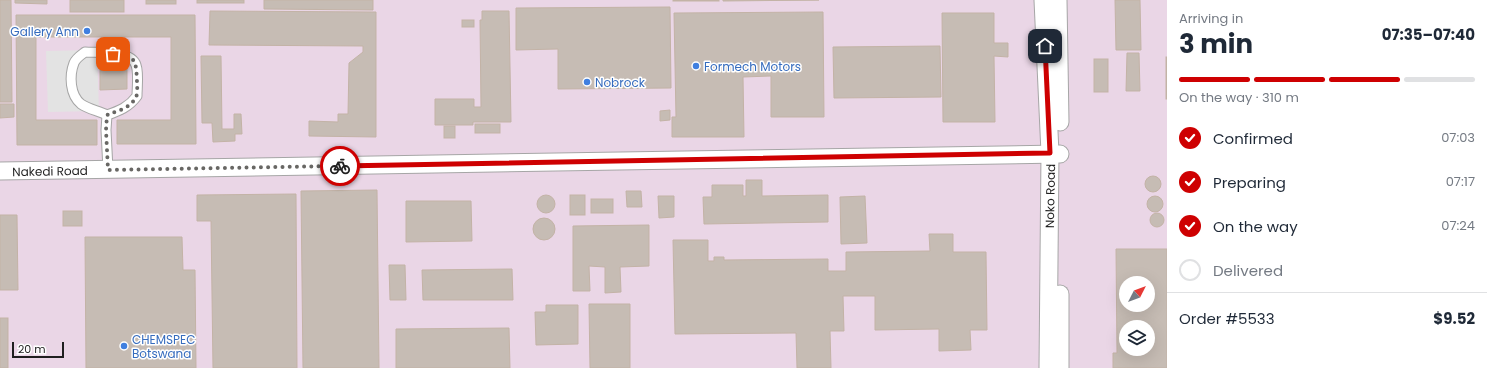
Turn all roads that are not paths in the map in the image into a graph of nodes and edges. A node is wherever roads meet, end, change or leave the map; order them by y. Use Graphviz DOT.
graph roads {
  1 [pos="1042,0"];
  2 [pos="1058,0"];
  3 [pos="107,115"];
  4 [pos="1055,154"];
  5 [pos="108,170"];
  6 [pos="0,171"];
  7 [pos="1048,368"];
  8 [pos="1060,368"];
  1 -- 4 [label="street, Noko Road"];
  2 -- 4 [label="street"];
  3 -- 3 [label="lane"];
  3 -- 5 [label="lane"];
  4 -- 5 [label="street, Nakedi Road"];
  4 -- 7 [label="street, Noko Road"];
  4 -- 8 [label="street"];
  5 -- 6 [label="street, Nakedi Road"];
}
